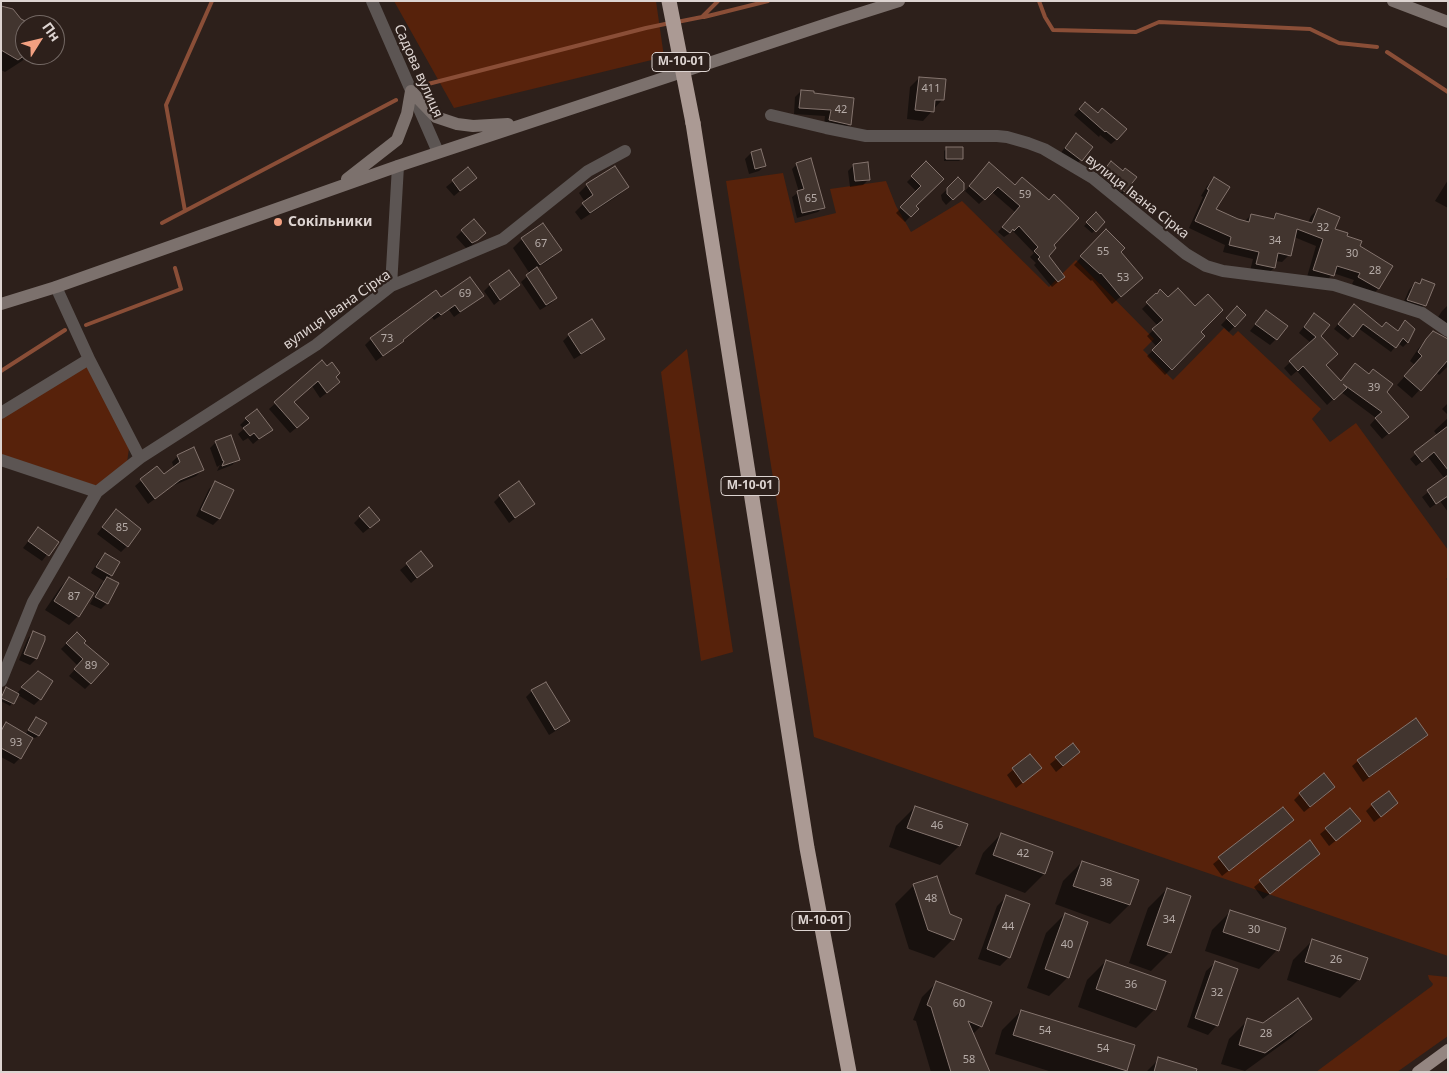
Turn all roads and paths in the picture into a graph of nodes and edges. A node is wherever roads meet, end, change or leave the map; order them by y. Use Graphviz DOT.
graph roads {
  1 [pos="372,1"];
  2 [pos="669,1"];
  3 [pos="899,1"];
  4 [pos="1393,1"];
  5 [pos="1448,22"];
  6 [pos="411,91"];
  7 [pos="771,115"];
  8 [pos="528,123"];
  9 [pos="625,151"];
  10 [pos="438,152"];
  11 [pos="398,166"];
  12 [pos="336,186"];
  13 [pos="392,286"];
  14 [pos="56,287"];
  15 [pos="1,304"];
  16 [pos="1448,331"];
  17 [pos="89,359"];
  18 [pos="1,413"];
  19 [pos="140,458"];
  20 [pos="1,460"];
  21 [pos="98,492"];
  22 [pos="1,681"];
  23 [pos="834,993"];
  24 [pos="1448,1050"];
  25 [pos="842,1072"];
  26 [pos="849,1072"];
  27 [pos="1418,1072"];
  1 -- 6 [label="street, Садова вулиця"];
  2 -- 23 [label="highway, М-10-01, bridge"];
  3 -- 8 [label="main road"];
  4 -- 5 [label="main road"];
  6 -- 8 [label="main road"];
  6 -- 10 [label="street, Садова вулиця"];
  6 -- 12 [label="main road"];
  7 -- 16 [label="street, вулиця Івана Сірка"];
  8 -- 10 [label="main road"];
  9 -- 13 [label="street, вулиця Івана Сірка"];
  10 -- 11 [label="main road"];
  11 -- 12 [label="main road"];
  11 -- 13 [label="street"];
  12 -- 14 [label="main road"];
  13 -- 19 [label="street, вулиця Івана Сірка"];
  14 -- 15 [label="main road"];
  14 -- 17 [label="street"];
  17 -- 18 [label="street"];
  17 -- 19 [label="street"];
  19 -- 21 [label="street, вулиця Івана Сірка"];
  20 -- 21 [label="street"];
  21 -- 22 [label="street, вулиця Івана Сірка"];
  23 -- 25 [label="highway, М-10-01"];
  23 -- 26 [label="highway, М-10-01"];
  24 -- 27 [label="main road"];
}
